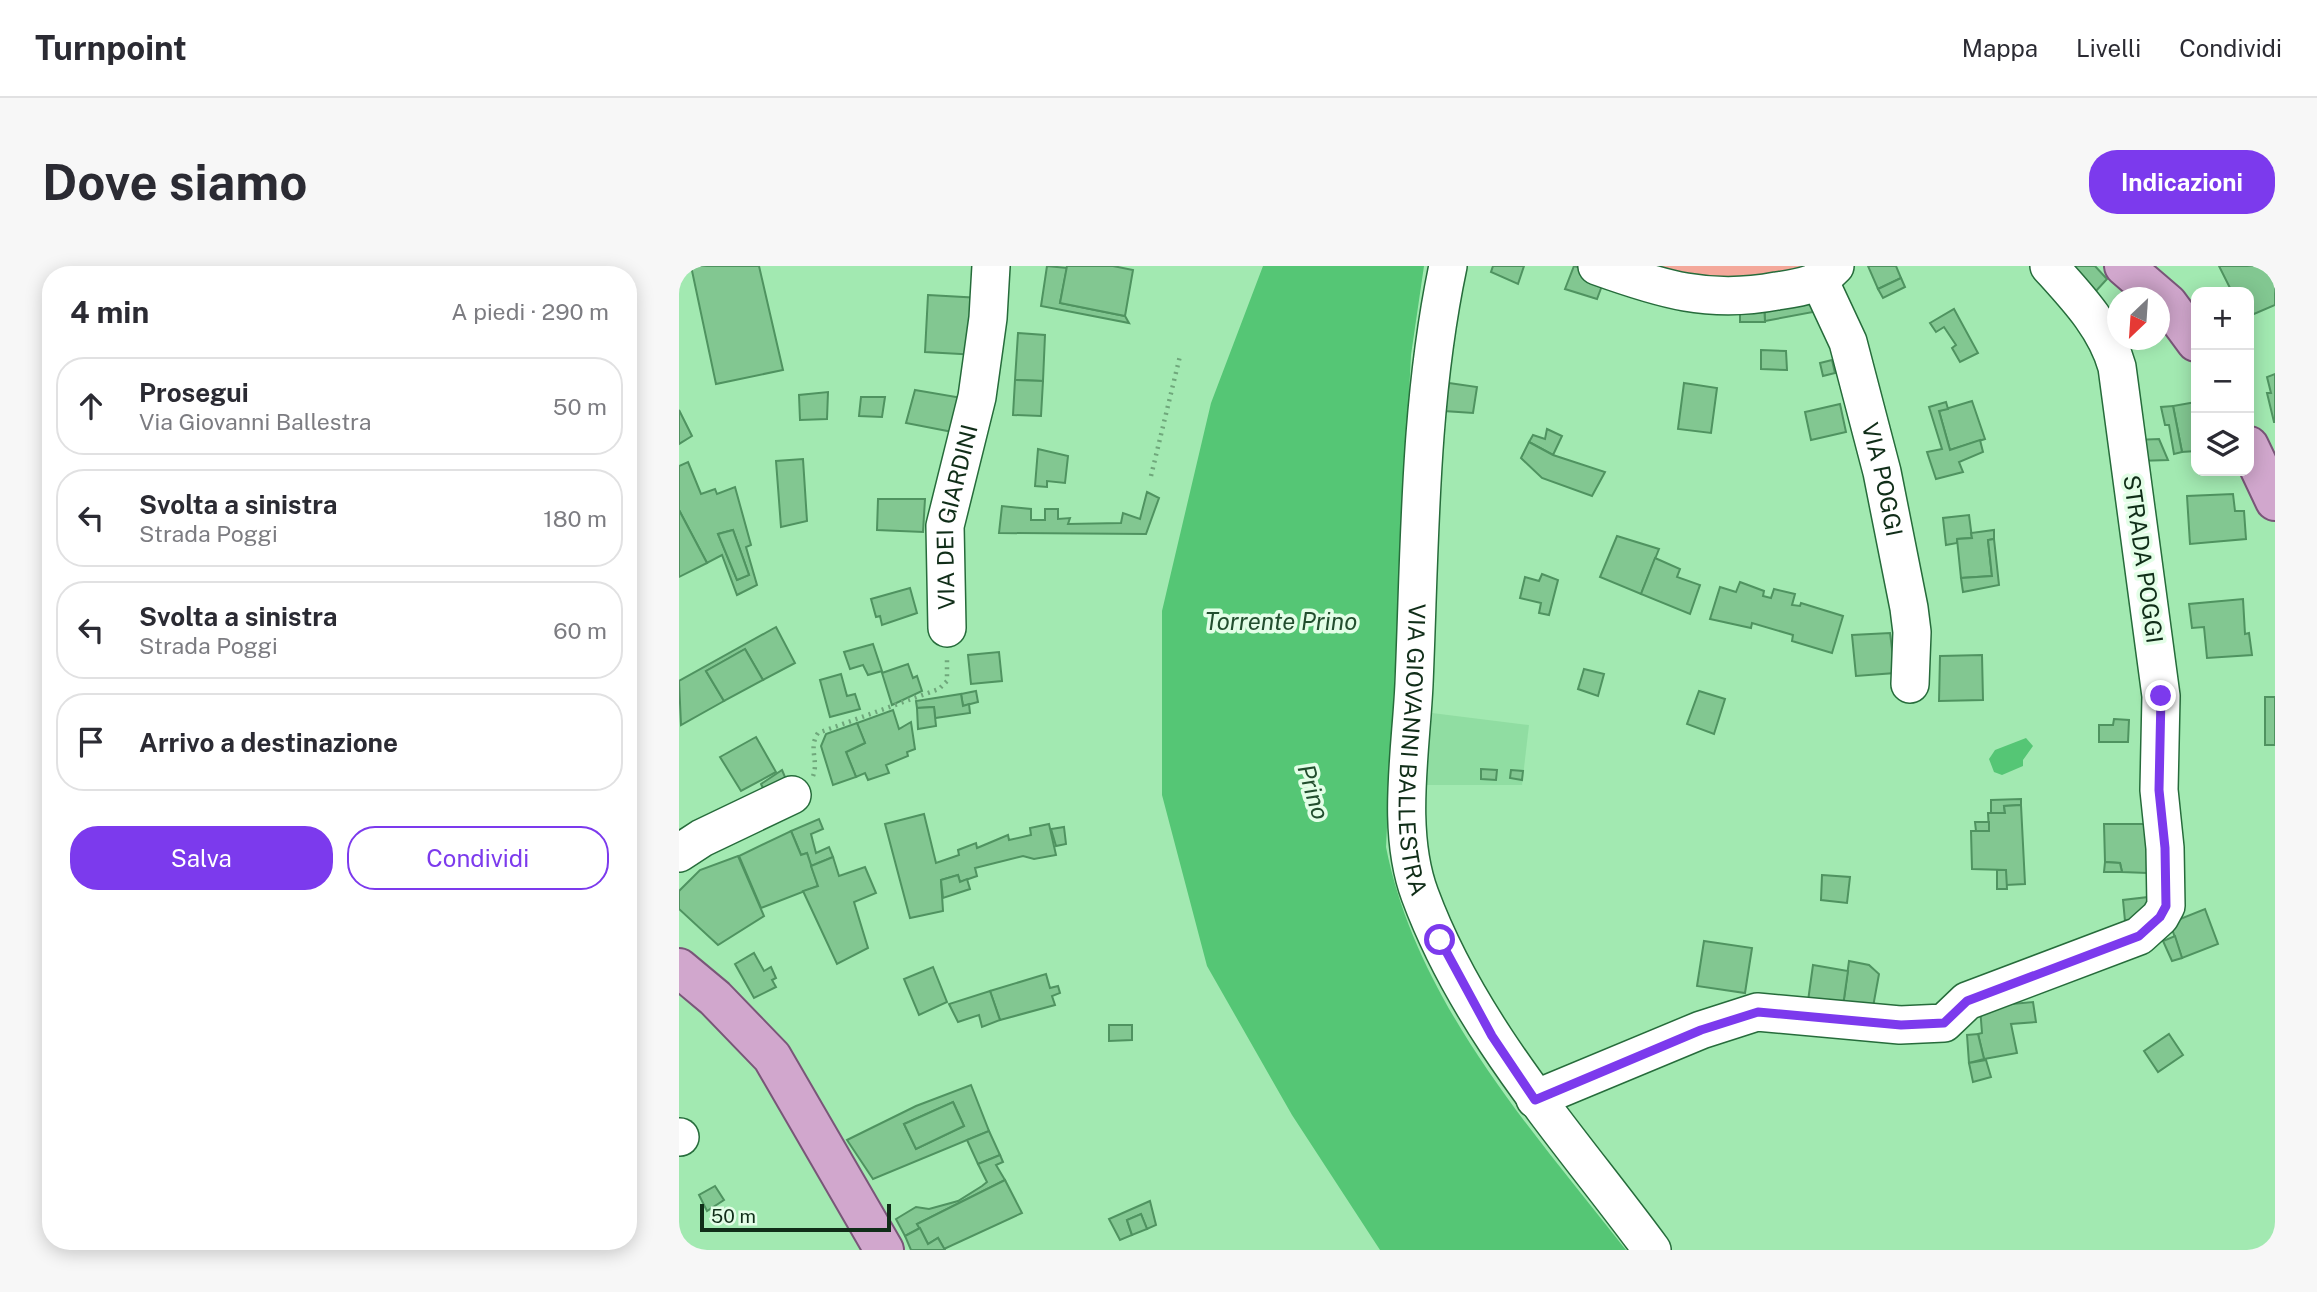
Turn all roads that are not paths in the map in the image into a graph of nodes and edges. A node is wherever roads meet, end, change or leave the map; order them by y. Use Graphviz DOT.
graph roads {
  1 [pos="991,266"];
  2 [pos="1448,266"];
  3 [pos="1597,266"];
  4 [pos="2049,266"];
  5 [pos="2124,266"];
  6 [pos="1828,274"];
  7 [pos="2191,335"];
  8 [pos="2254,457"];
  9 [pos="2275,501"];
  10 [pos="947,628"];
  11 [pos="1910,684"];
  12 [pos="792,795"];
  13 [pos="679,853"];
  14 [pos="679,968"];
  15 [pos="1535,1100"];
  16 [pos="871,1234"];
  17 [pos="884,1250"];
  18 [pos="1652,1250"];
  1 -- 10 [label="street, VIA DEI GIARDINI"];
  2 -- 15 [label="street, VIA GIOVANNI BALLESTRA"];
  3 -- 6 [label="street, VIA POGGI"];
  4 -- 15 [label="street, STRADA POGGI"];
  5 -- 7 [label="main road"];
  6 -- 11 [label="street, VIA POGGI"];
  8 -- 9 [label="main road"];
  12 -- 13 [label="street"];
  14 -- 16 [label="main road"];
  15 -- 18 [label="street, VIA GIOVANNI BALLESTRA"];
  16 -- 17 [label="main road"];
}
